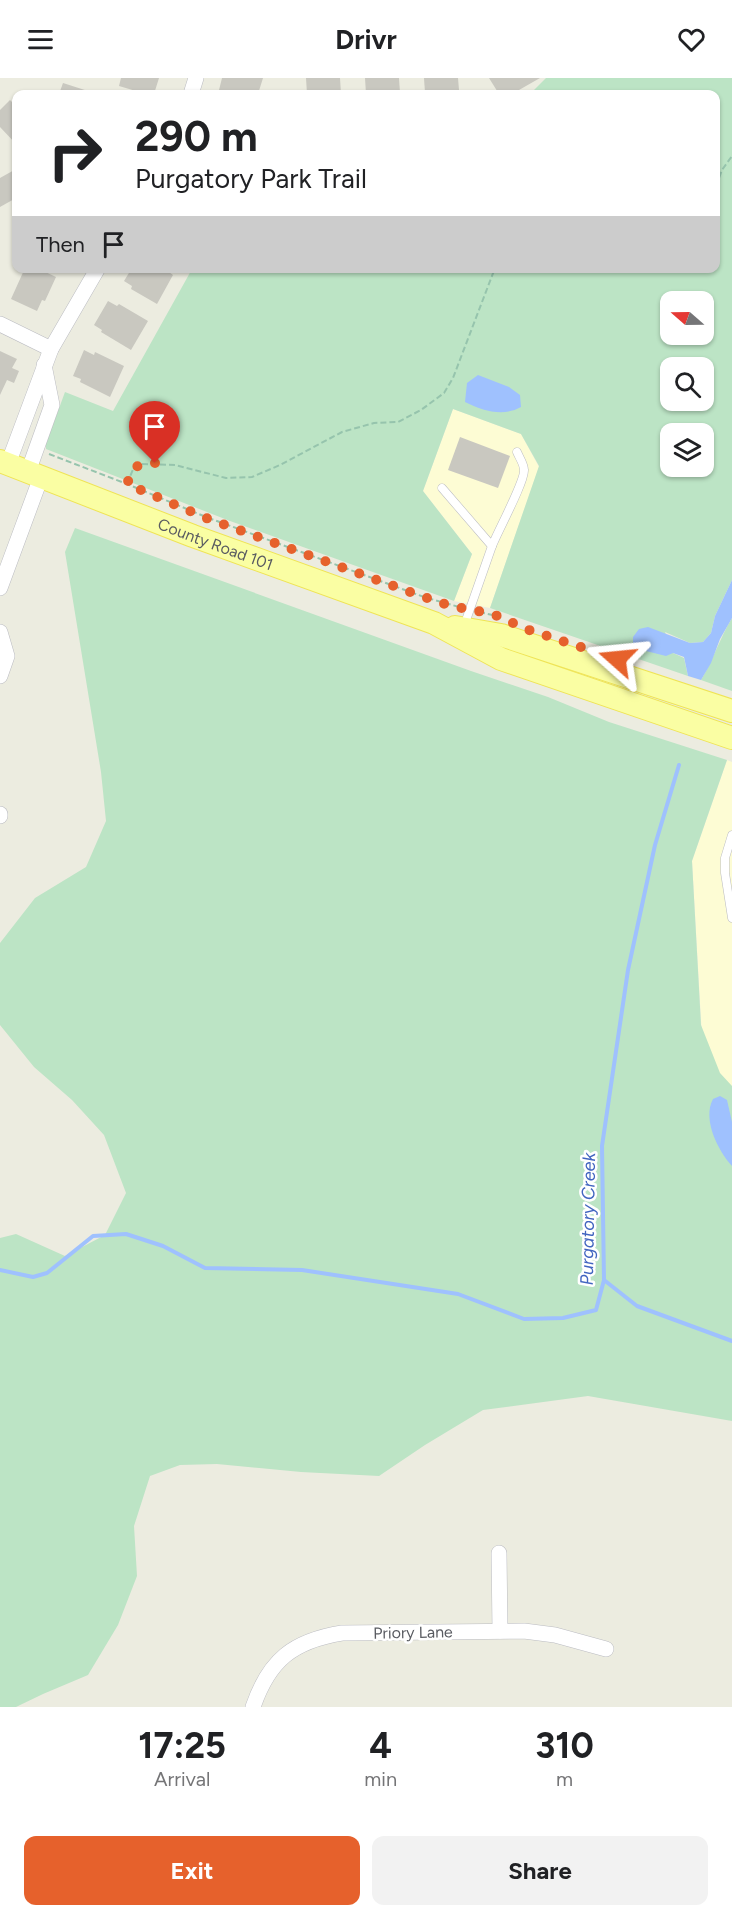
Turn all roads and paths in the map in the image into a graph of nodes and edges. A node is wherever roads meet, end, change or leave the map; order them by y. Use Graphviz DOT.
graph roads {
  1 [pos="732,156"];
  2 [pos="720,175"];
  3 [pos="95,273"];
  4 [pos="493,273"];
  5 [pos="0,324"];
  6 [pos="51,349"];
  7 [pos="44,365"];
  8 [pos="36,450"];
  9 [pos="517,452"];
  10 [pos="19,468"];
  11 [pos="127,484"];
  12 [pos="442,488"];
  13 [pos="492,546"];
  14 [pos="0,588"];
  15 [pos="501,618"];
  16 [pos="465,625"];
  17 [pos="0,632"];
  18 [pos="0,676"];
  19 [pos="732,711"];
  20 [pos="732,738"];
  21 [pos="732,835"];
  22 [pos="732,918"];
  23 [pos="500,1553"];
  24 [pos="500,1631"];
  25 [pos="606,1649"];
  26 [pos="253,1707"];
  1 -- 2 [label="path"];
  3 -- 6 [label="street"];
  4 -- 11 [label="path"];
  5 -- 6 [label="street"];
  6 -- 7 [label="street"];
  7 -- 8 [label="street"];
  7 -- 10 [label="street"];
  8 -- 10 [label="street"];
  8 -- 11 [label="path"];
  9 -- 13 [label="lane"];
  10 -- 14 [label="street"];
  10 -- 16 [label="main road, County Road 101"];
  11 -- 16 [label="path"];
  12 -- 13 [label="lane"];
  13 -- 16 [label="lane"];
  15 -- 16 [label="path"];
  16 -- 19 [label="main road, County Road 101"];
  16 -- 20 [label="main road, County Road 101"];
  17 -- 18 [label="street"];
  21 -- 22 [label="lane"];
  23 -- 24 [label="street"];
  24 -- 25 [label="street, Priory Lane"];
  24 -- 26 [label="street, Priory Lane"];
}
